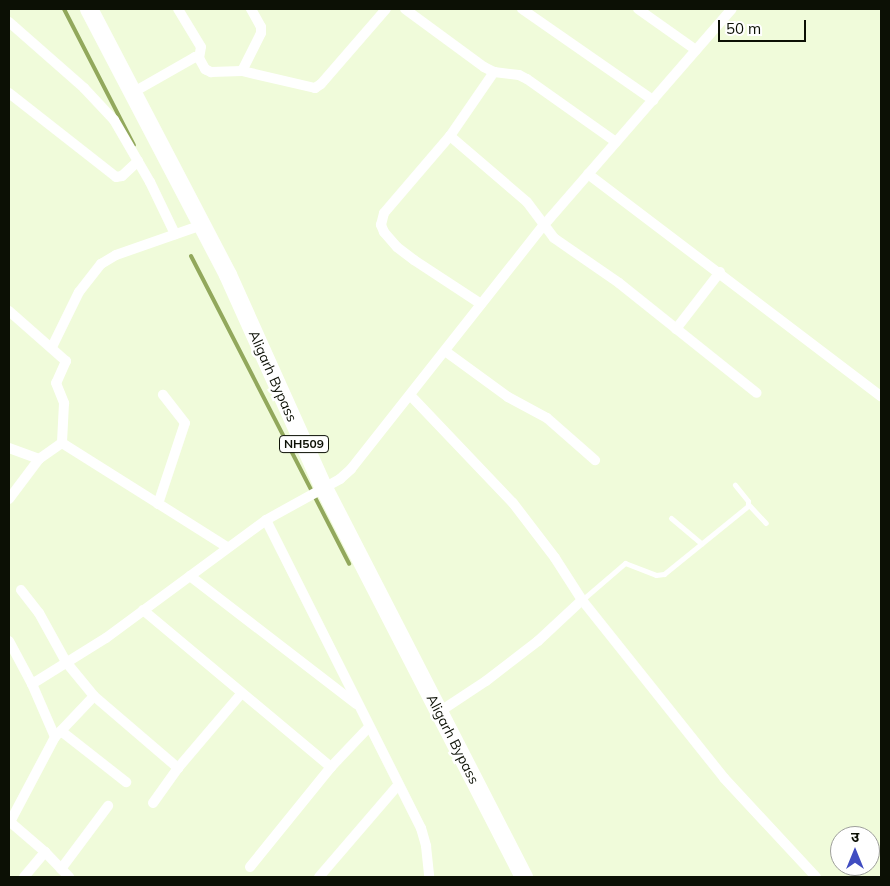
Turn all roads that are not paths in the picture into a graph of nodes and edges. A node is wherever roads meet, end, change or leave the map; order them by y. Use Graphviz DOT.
graph roads {
  1 [pos="89,9"];
  2 [pos="178,9"];
  3 [pos="251,9"];
  4 [pos="386,9"];
  5 [pos="405,9"];
  6 [pos="522,9"];
  7 [pos="638,9"];
  8 [pos="732,9"];
  9 [pos="9,22"];
  10 [pos="696,50"];
  11 [pos="199,58"];
  12 [pos="242,71"];
  13 [pos="494,72"];
  14 [pos="9,93"];
  15 [pos="132,93"];
  16 [pos="653,100"];
  17 [pos="450,136"];
  18 [pos="616,142"];
  19 [pos="138,161"];
  20 [pos="588,174"];
  21 [pos="202,225"];
  22 [pos="544,225"];
  23 [pos="175,234"];
  24 [pos="720,272"];
  25 [pos="481,304"];
  26 [pos="9,311"];
  27 [pos="676,329"];
  28 [pos="52,348"];
  29 [pos="445,351"];
  30 [pos="757,393"];
  31 [pos="162,395"];
  32 [pos="410,395"];
  33 [pos="881,396"];
  34 [pos="62,443"];
  35 [pos="9,448"];
  36 [pos="39,459"];
  37 [pos="594,460"];
  38 [pos="735,485"];
  39 [pos="320,488"];
  40 [pos="9,499"];
  41 [pos="158,504"];
  42 [pos="748,504"];
  43 [pos="671,518"];
  44 [pos="266,520"];
  45 [pos="766,523"];
  46 [pos="702,544"];
  47 [pos="227,547"];
  48 [pos="190,576"];
  49 [pos="21,590"];
  50 [pos="582,600"];
  51 [pos="143,610"];
  52 [pos="9,641"];
  53 [pos="66,662"];
  54 [pos="32,684"];
  55 [pos="241,694"];
  56 [pos="94,696"];
  57 [pos="357,705"];
  58 [pos="439,712"];
  59 [pos="369,727"];
  60 [pos="58,734"];
  61 [pos="331,767"];
  62 [pos="178,768"];
  63 [pos="126,782"];
  64 [pos="398,785"];
  65 [pos="153,803"];
  66 [pos="108,806"];
  67 [pos="9,822"];
  68 [pos="45,852"];
  69 [pos="250,867"];
  70 [pos="61,869"];
  71 [pos="24,877"];
  72 [pos="69,877"];
  73 [pos="319,877"];
  74 [pos="429,877"];
  75 [pos="524,877"];
  76 [pos="816,877"];
  1 -- 15 [label="highway, Aligarh Bypass / NH509"];
  2 -- 11 [label="street"];
  3 -- 12 [label="street"];
  4 -- 12 [label="street"];
  5 -- 13 [label="street"];
  6 -- 16 [label="street"];
  7 -- 10 [label="street"];
  8 -- 10 [label="street"];
  9 -- 19 [label="street"];
  10 -- 16 [label="street"];
  11 -- 12 [label="street"];
  11 -- 15 [label="street"];
  13 -- 17 [label="street"];
  13 -- 18 [label="street"];
  14 -- 19 [label="street"];
  15 -- 21 [label="highway, Aligarh Bypass / NH509"];
  16 -- 18 [label="street"];
  17 -- 22 [label="street"];
  17 -- 25 [label="street"];
  18 -- 20 [label="street"];
  19 -- 23 [label="street"];
  20 -- 22 [label="street"];
  20 -- 24 [label="street"];
  21 -- 23 [label="street"];
  21 -- 39 [label="highway, Aligarh Bypass / NH509"];
  22 -- 25 [label="street"];
  22 -- 27 [label="street"];
  23 -- 28 [label="street"];
  24 -- 27 [label="street"];
  24 -- 33 [label="street"];
  25 -- 29 [label="street"];
  26 -- 28 [label="street"];
  27 -- 30 [label="street"];
  28 -- 34 [label="street"];
  29 -- 32 [label="street"];
  29 -- 37 [label="street"];
  31 -- 41 [label="street"];
  32 -- 39 [label="street"];
  32 -- 50 [label="street"];
  34 -- 36 [label="street"];
  34 -- 41 [label="street"];
  35 -- 36 [label="street"];
  36 -- 40 [label="street"];
  38 -- 42 [label="lane"];
  39 -- 44 [label="street"];
  39 -- 58 [label="highway, Aligarh Bypass / NH509"];
  41 -- 47 [label="street"];
  42 -- 45 [label="lane"];
  42 -- 46 [label="lane"];
  43 -- 46 [label="lane"];
  44 -- 47 [label="street"];
  44 -- 57 [label="street"];
  46 -- 50 [label="lane"];
  47 -- 48 [label="street"];
  48 -- 51 [label="street"];
  48 -- 57 [label="street"];
  49 -- 53 [label="street"];
  50 -- 58 [label="street"];
  50 -- 76 [label="street"];
  51 -- 53 [label="street"];
  51 -- 55 [label="street"];
  52 -- 54 [label="street"];
  53 -- 54 [label="street"];
  53 -- 56 [label="street"];
  54 -- 60 [label="street"];
  55 -- 61 [label="street"];
  55 -- 62 [label="street"];
  56 -- 60 [label="street"];
  56 -- 62 [label="street"];
  57 -- 59 [label="street"];
  58 -- 75 [label="highway, Aligarh Bypass / NH509"];
  59 -- 61 [label="street"];
  59 -- 64 [label="street"];
  60 -- 63 [label="street"];
  60 -- 67 [label="street"];
  61 -- 69 [label="street"];
  62 -- 65 [label="street"];
  64 -- 73 [label="street"];
  64 -- 74 [label="street"];
  66 -- 70 [label="street"];
  67 -- 68 [label="street"];
  68 -- 70 [label="street"];
  68 -- 71 [label="street"];
  70 -- 72 [label="street"];
}
